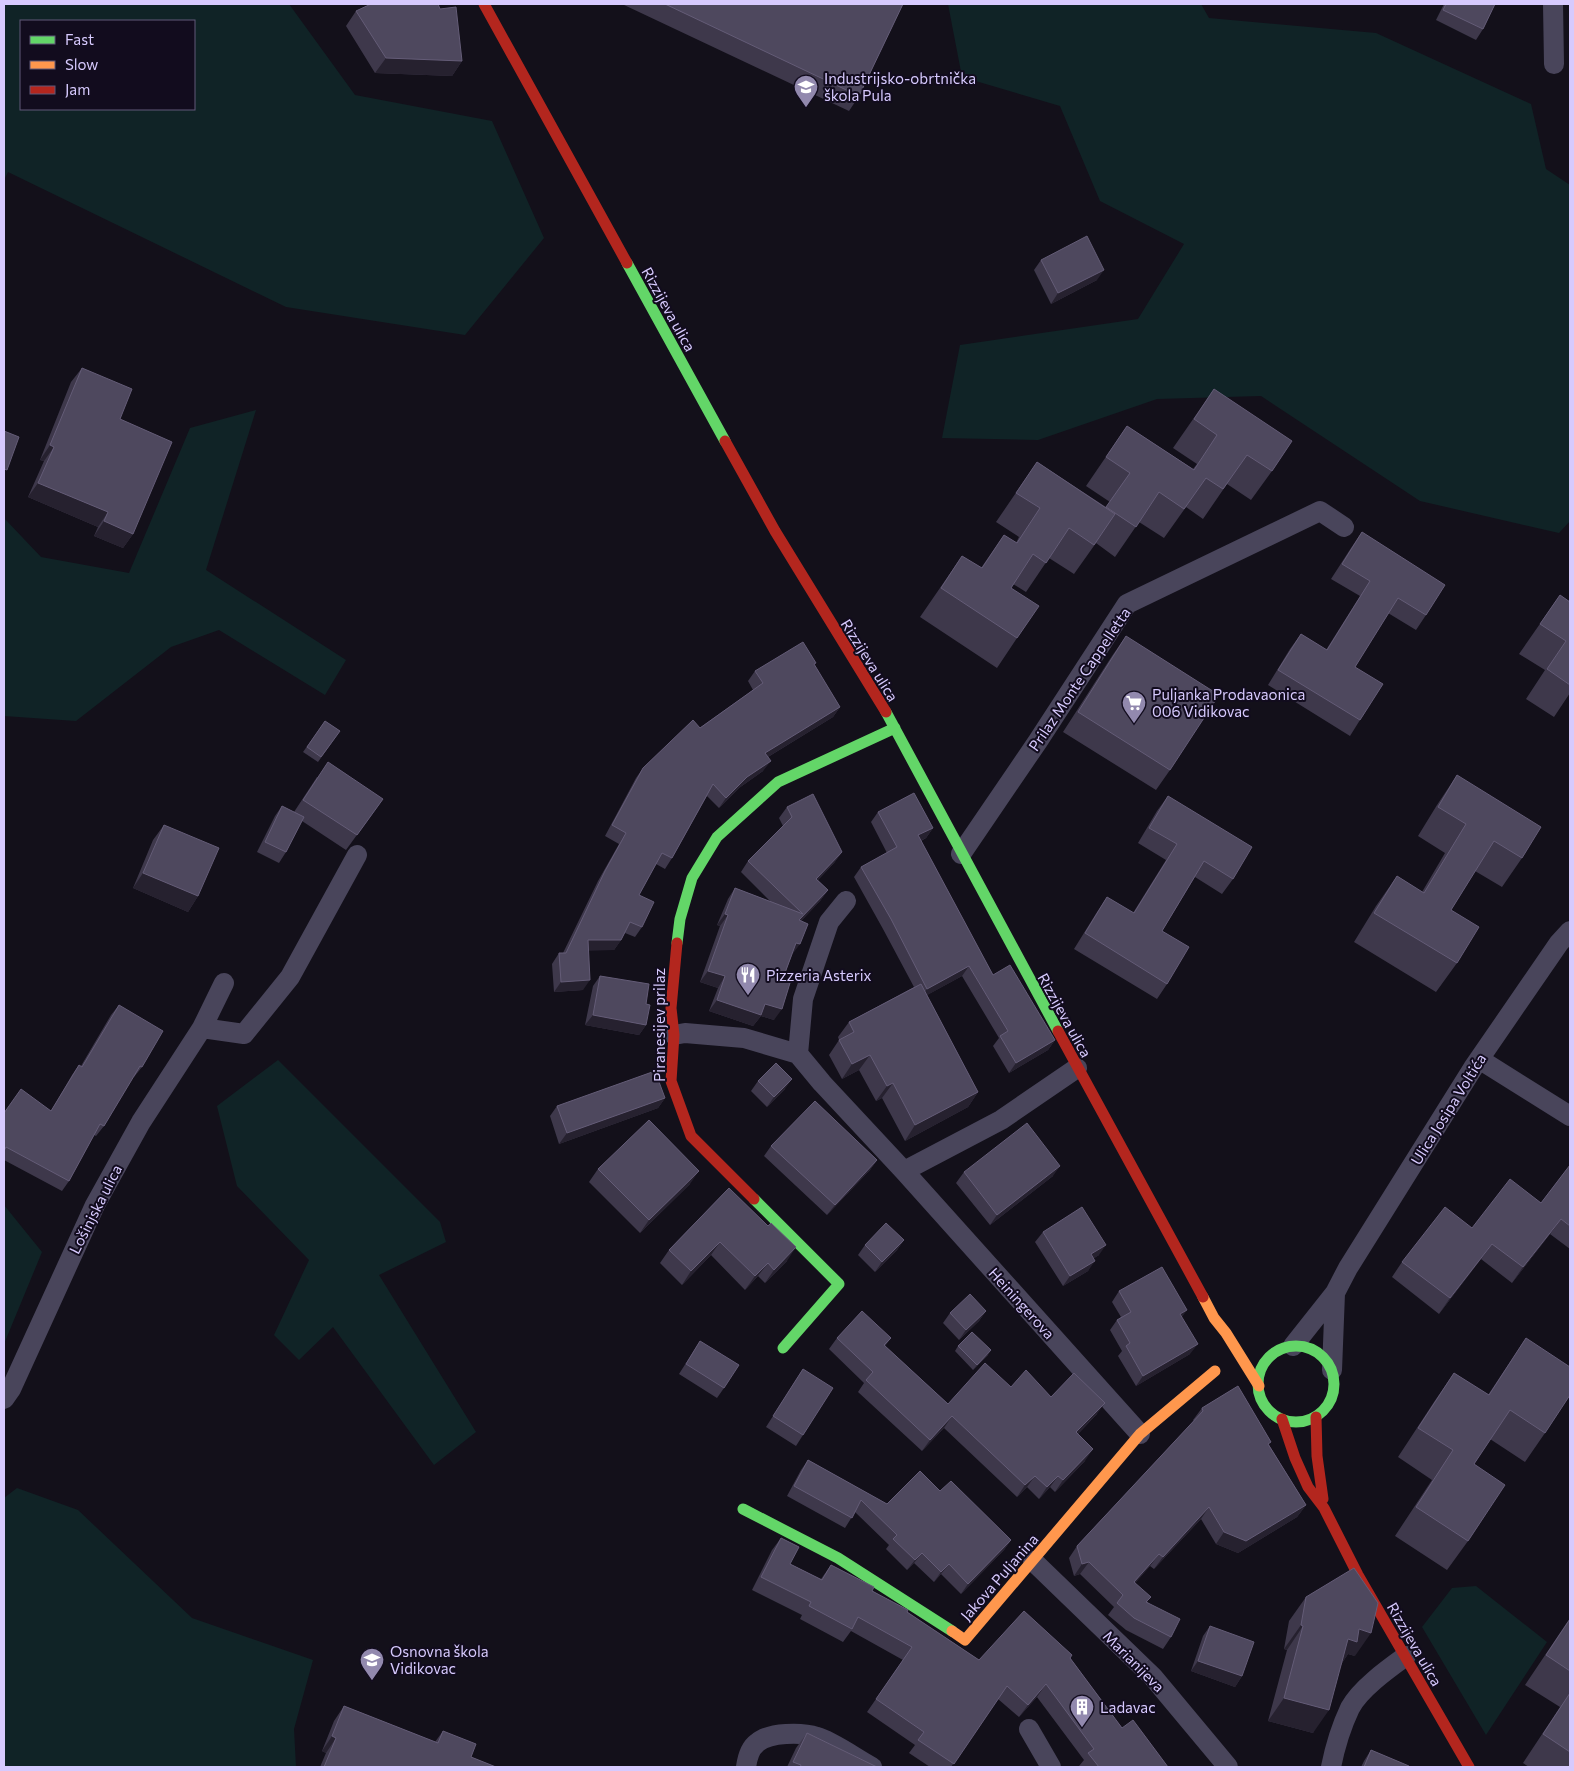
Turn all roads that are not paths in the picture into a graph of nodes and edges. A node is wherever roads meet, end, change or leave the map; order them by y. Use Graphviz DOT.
graph roads {
  1 [pos="484,4"];
  2 [pos="1553,4"];
  3 [pos="1554,64"];
  4 [pos="1344,526"];
  5 [pos="895,728"];
  6 [pos="961,854"];
  7 [pos="357,855"];
  8 [pos="846,901"];
  9 [pos="1570,931"];
  10 [pos="224,984"];
  11 [pos="202,1028"];
  12 [pos="674,1035"];
  13 [pos="798,1054"];
  14 [pos="1479,1059"];
  15 [pos="1077,1068"];
  16 [pos="1570,1116"];
  17 [pos="904,1171"];
  18 [pos="1335,1293"];
  19 [pos="1226,1333"];
  20 [pos="1243,1339"];
  21 [pos="1261,1345"];
  22 [pos="783,1348"];
  23 [pos="1286,1349"];
  24 [pos="1332,1370"];
  25 [pos="1215,1372"];
  26 [pos="1258,1386"];
  27 [pos="4,1399"];
  28 [pos="1316,1417"];
  29 [pos="1282,1419"];
  30 [pos="1140,1434"];
  31 [pos="1324,1508"];
  32 [pos="743,1509"];
  33 [pos="1033,1561"];
  34 [pos="1406,1656"];
  35 [pos="1029,1729"];
  36 [pos="746,1767"];
  37 [pos="872,1767"];
  38 [pos="1051,1767"];
  39 [pos="1228,1767"];
  40 [pos="1331,1767"];
  41 [pos="1469,1767"];
  1 -- 5 [label="street, Rizzijeva ulica"];
  2 -- 3 [label="street"];
  4 -- 6 [label="street, Prilaz Monte Cappelletta"];
  5 -- 6 [label="street, Rizzijeva ulica"];
  5 -- 12 [label="street, Piranesijev prilaz"];
  6 -- 15 [label="street, Rizzijeva ulica"];
  7 -- 11 [label="street"];
  8 -- 13 [label="street"];
  9 -- 14 [label="street, Ulica Josipa Voltića"];
  10 -- 11 [label="street, Lošinjska ulica"];
  11 -- 27 [label="street, Lošinjska ulica"];
  12 -- 13 [label="street"];
  12 -- 22 [label="street, Piranesijev prilaz"];
  13 -- 17 [label="street, Heiningerova"];
  14 -- 16 [label="street"];
  14 -- 18 [label="street, Ulica Josipa Voltića"];
  15 -- 17 [label="street"];
  15 -- 19 [label="street, Rizzijeva ulica"];
  17 -- 30 [label="street, Heiningerova"];
  18 -- 23 [label="street, Ulica Josipa Voltića"];
  18 -- 24 [label="street, Ulica Josipa Voltića"];
  19 -- 20 [label="street"];
  19 -- 26 [label="street, Rizzijeva ulica"];
  21 -- 23 [label="street"];
  23 -- 24 [label="street"];
  23 -- 26 [label="street"];
  24 -- 28 [label="street"];
  25 -- 30 [label="street, Jakova Puljanina"];
  26 -- 29 [label="street"];
  28 -- 29 [label="street"];
  28 -- 31 [label="street, Rizzijeva ulica"];
  29 -- 31 [label="street, Rizzijeva ulica"];
  30 -- 33 [label="street, Jakova Puljanina"];
  31 -- 34 [label="street, Rizzijeva ulica"];
  32 -- 33 [label="street, Jakova Puljanina"];
  33 -- 39 [label="street, Marianijeva"];
  34 -- 40 [label="street"];
  34 -- 41 [label="street, Rizzijeva ulica"];
  35 -- 38 [label="street"];
  36 -- 37 [label="street"];
}
